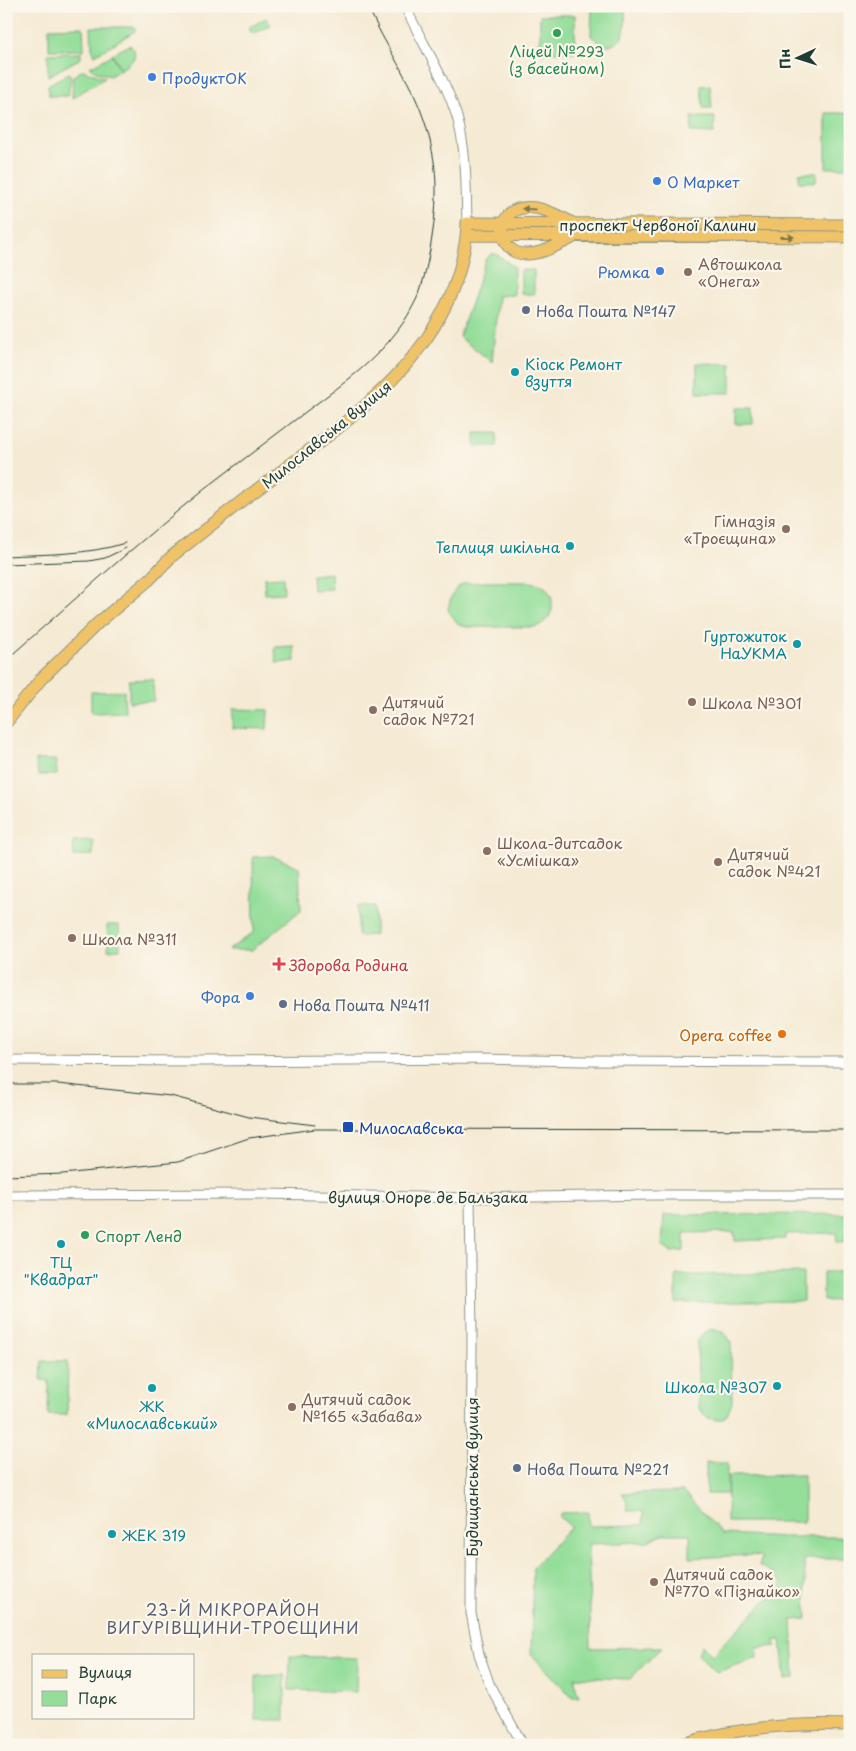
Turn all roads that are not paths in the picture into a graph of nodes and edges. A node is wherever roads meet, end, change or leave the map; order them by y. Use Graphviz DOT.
graph roads {
  1 [pos="405,6"];
  2 [pos="575,224"];
  3 [pos="850,225"];
  4 [pos="467,229"];
  5 [pos="502,230"];
  6 [pos="576,236"];
  7 [pos="850,237"];
  8 [pos="6,724"];
  9 [pos="6,1060"];
  10 [pos="850,1062"];
  11 [pos="6,1195"];
  12 [pos="850,1195"];
  13 [pos="470,1198"];
  14 [pos="850,1725"];
  15 [pos="523,1745"];
  16 [pos="680,1745"];
  1 -- 4 [label="street, Милославська вулиця"];
  2 -- 3 [label="main road, проспект Червоної Калини"];
  2 -- 5 [label="main road, проспект Червоної Калини"];
  2 -- 5 [label="main road, one-way"];
  4 -- 5 [label="main road, проспект Червоної Калини"];
  4 -- 8 [label="main road, Милославська вулиця"];
  5 -- 6 [label="main road, проспект Червоної Калини"];
  5 -- 6 [label="main road"];
  6 -- 7 [label="main road, проспект Червоної Калини, one-way"];
  9 -- 10 [label="street"];
  11 -- 13 [label="street, вулиця Оноре де Бальзака"];
  12 -- 13 [label="street, вулиця Оноре де Бальзака"];
  13 -- 15 [label="street, Будищанська вулиця"];
  14 -- 16 [label="main road"];
}
